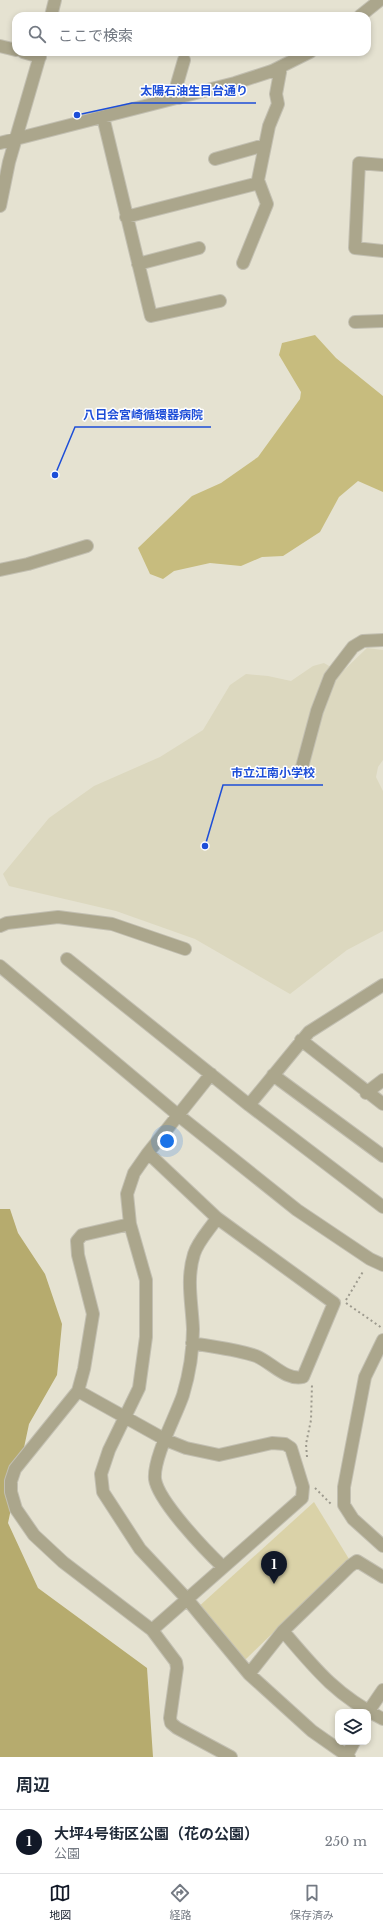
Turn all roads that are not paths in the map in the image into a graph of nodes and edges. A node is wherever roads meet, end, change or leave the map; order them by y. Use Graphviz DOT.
graph roads {
  1 [pos="55,0"];
  2 [pos="380,0"];
  3 [pos="52,12"];
  4 [pos="365,12"];
  5 [pos="0,46"];
  6 [pos="12,49"];
  7 [pos="40,56"];
  8 [pos="302,56"];
  9 [pos="184,60"];
  10 [pos="281,67"];
  11 [pos="179,98"];
  12 [pos="103,117"];
  13 [pos="16,138"];
  14 [pos="0,143"];
  15 [pos="265,145"];
  16 [pos="215,159"];
  17 [pos="383,165"];
  18 [pos="259,183"];
  19 [pos="0,206"];
  20 [pos="126,217"];
  21 [pos="199,248"];
  22 [pos="383,250"];
  23 [pos="243,263"];
  24 [pos="138,264"];
  25 [pos="220,301"];
  26 [pos="383,321"];
  27 [pos="355,322"];
  28 [pos="87,546"];
  29 [pos="0,570"];
  30 [pos="383,640"];
  31 [pos="302,767"];
  32 [pos="0,926"];
  33 [pos="185,949"];
  34 [pos="66,959"];
  35 [pos="0,966"];
  36 [pos="383,985"];
  37 [pos="301,1040"];
  38 [pos="211,1074"];
  39 [pos="273,1075"];
  40 [pos="383,1080"];
  41 [pos="366,1093"];
  42 [pos="383,1104"];
  43 [pos="249,1105"];
  44 [pos="178,1115"];
  45 [pos="148,1154"];
  46 [pos="383,1156"];
  47 [pos="383,1207"];
  48 [pos="217,1218"];
  49 [pos="130,1224"];
  50 [pos="383,1265"];
  51 [pos="383,1340"];
  52 [pos="192,1343"];
  53 [pos="78,1391"];
  54 [pos="125,1416"];
  55 [pos="166,1440"];
  56 [pos="383,1546"];
  57 [pos="223,1567"];
  58 [pos="383,1577"];
  59 [pos="187,1599"];
  60 [pos="152,1630"];
  61 [pos="283,1631"];
  62 [pos="249,1674"];
  63 [pos="383,1690"];
  64 [pos="364,1709"];
  65 [pos="370,1709"];
  66 [pos="371,1713"];
  67 [pos="383,1719"];
  68 [pos="353,1745"];
  69 [pos="231,1757"];
  70 [pos="348,1757"];
  1 -- 3 [label="street"];
  2 -- 4 [label="street"];
  5 -- 6 [label="street"];
  7 -- 13 [label="street"];
  8 -- 10 [label="street"];
  9 -- 11 [label="street"];
  10 -- 11 [label="street"];
  10 -- 15 [label="street"];
  11 -- 12 [label="street"];
  12 -- 13 [label="street"];
  12 -- 20 [label="street"];
  13 -- 14 [label="street"];
  13 -- 19 [label="street"];
  15 -- 16 [label="street"];
  15 -- 18 [label="street"];
  17 -- 22 [label="street"];
  18 -- 20 [label="street"];
  18 -- 23 [label="street"];
  20 -- 24 [label="street"];
  21 -- 24 [label="street"];
  24 -- 25 [label="street"];
  26 -- 27 [label="street"];
  28 -- 29 [label="street"];
  30 -- 31 [label="street"];
  32 -- 33 [label="street"];
  34 -- 38 [label="street"];
  35 -- 44 [label="street"];
  36 -- 37 [label="street"];
  37 -- 39 [label="street"];
  37 -- 41 [label="street"];
  38 -- 43 [label="street"];
  38 -- 44 [label="street"];
  39 -- 43 [label="street"];
  39 -- 46 [label="street"];
  40 -- 41 [label="street"];
  41 -- 42 [label="street"];
  43 -- 47 [label="street"];
  44 -- 45 [label="street"];
  44 -- 50 [label="street"];
  45 -- 48 [label="street"];
  45 -- 49 [label="street"];
  48 -- 52 [label="street"];
  48 -- 52 [label="street"];
  49 -- 53 [label="street"];
  49 -- 54 [label="street"];
  51 -- 56 [label="street"];
  52 -- 55 [label="street"];
  53 -- 54 [label="street"];
  53 -- 60 [label="street"];
  54 -- 55 [label="street"];
  54 -- 59 [label="street"];
  55 -- 57 [label="street"];
  55 -- 57 [label="street"];
  57 -- 59 [label="street"];
  58 -- 61 [label="street"];
  59 -- 60 [label="street"];
  59 -- 62 [label="street"];
  60 -- 69 [label="street"];
  61 -- 62 [label="street"];
  61 -- 64 [label="street"];
  62 -- 70 [label="street"];
  63 -- 65 [label="street"];
  66 -- 67 [label="street"];
  68 -- 70 [label="street"];
}
